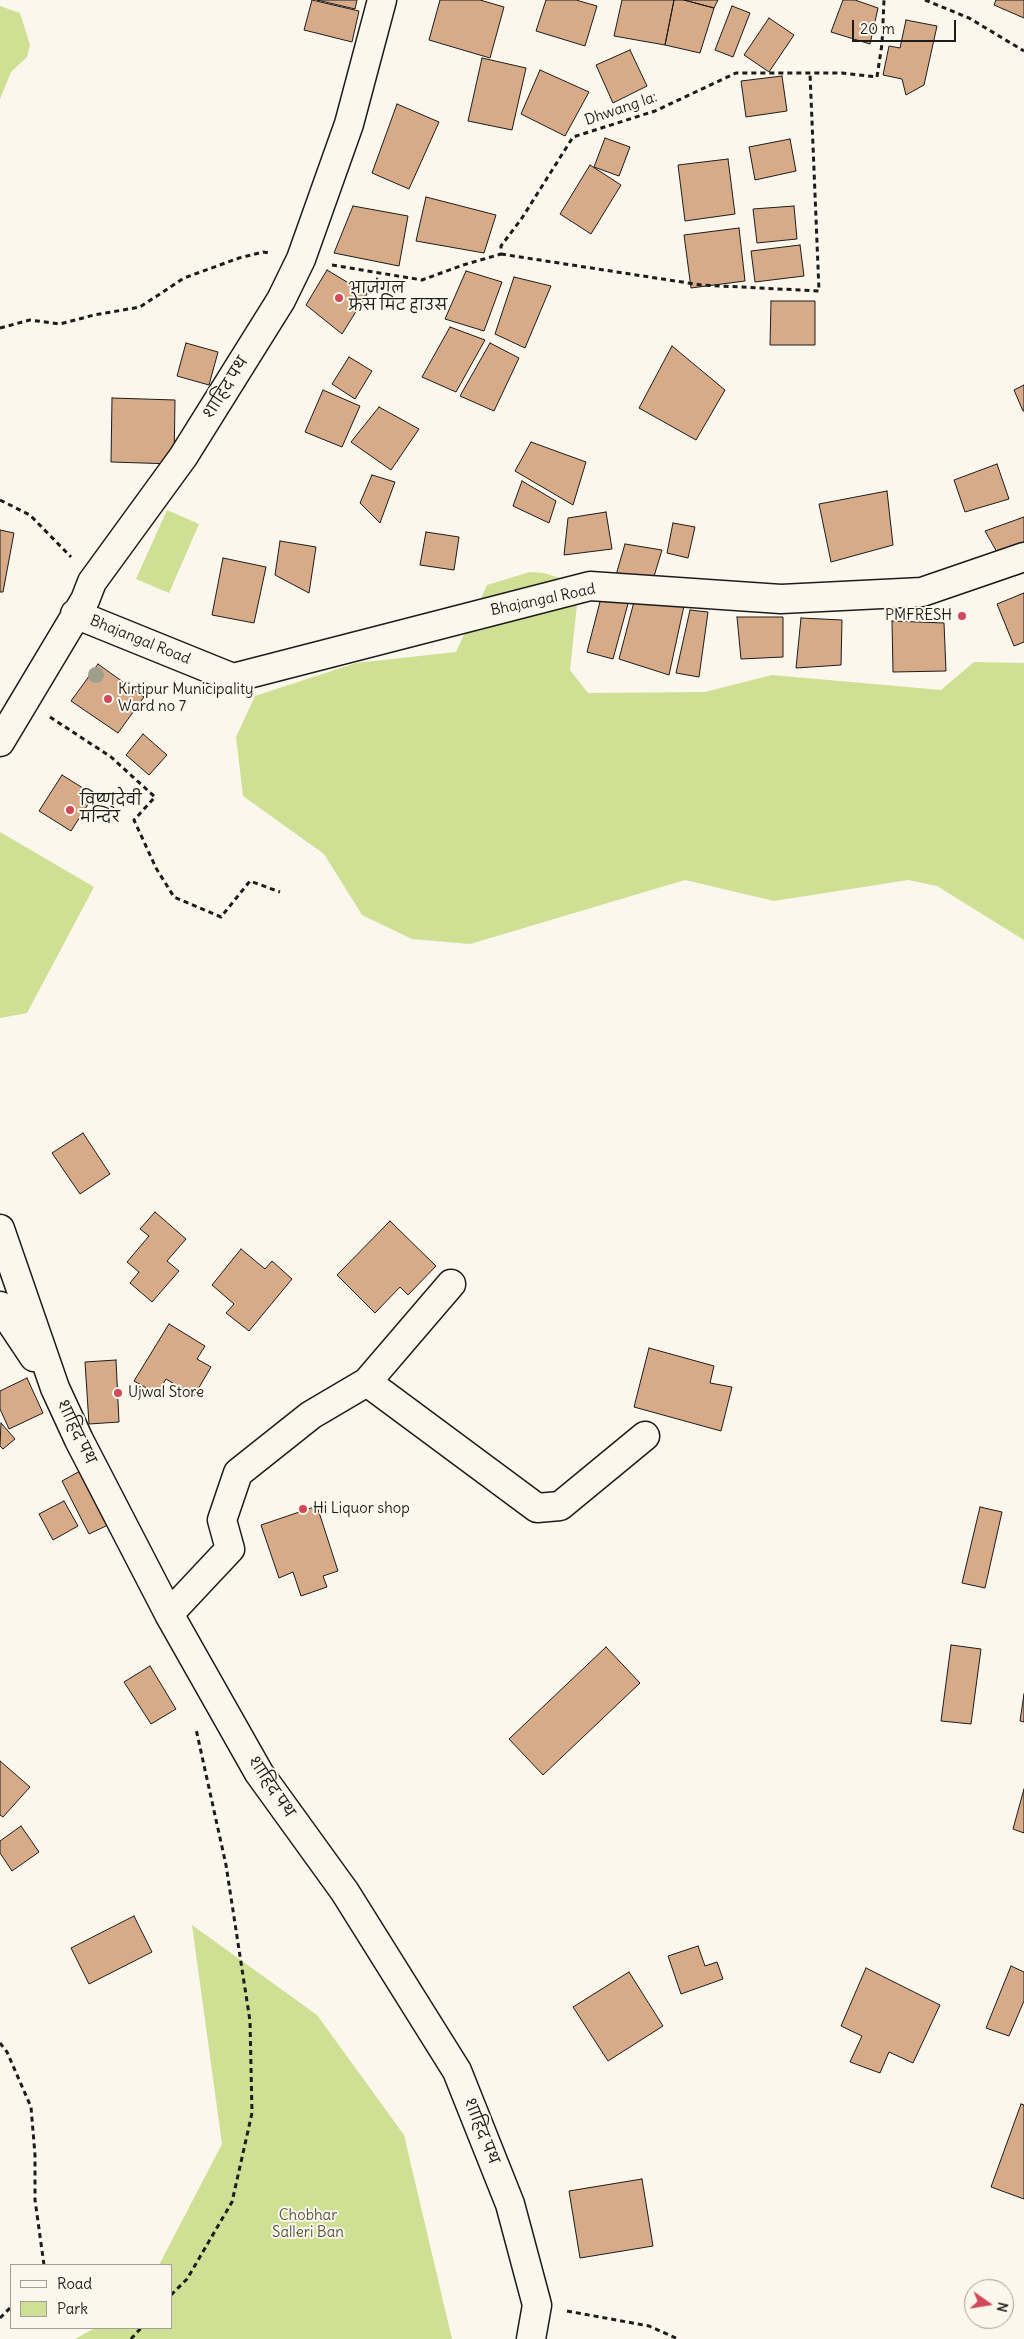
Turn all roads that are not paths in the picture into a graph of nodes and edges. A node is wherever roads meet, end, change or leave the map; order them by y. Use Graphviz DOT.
graph roads {
  1 [pos="382,0"];
  2 [pos="1024,557"];
  3 [pos="75,614"];
  4 [pos="0,742"];
  5 [pos="0,1229"];
  6 [pos="451,1284"];
  7 [pos="0,1306"];
  8 [pos="368,1382"];
  9 [pos="54,1388"];
  10 [pos="645,1436"];
  11 [pos="170,1614"];
  12 [pos="531,2339"];
  1 -- 3 [label="street, शाहिद पथ"];
  2 -- 3 [label="street, Bhajangal Road"];
  3 -- 4 [label="street, शाहिद पथ"];
  5 -- 9 [label="street, शाहिद पथ"];
  6 -- 8 [label="street"];
  7 -- 9 [label="street"];
  8 -- 10 [label="street"];
  8 -- 11 [label="street"];
  9 -- 11 [label="street, शाहिद पथ"];
  11 -- 12 [label="street, शाहिद पथ"];
}
